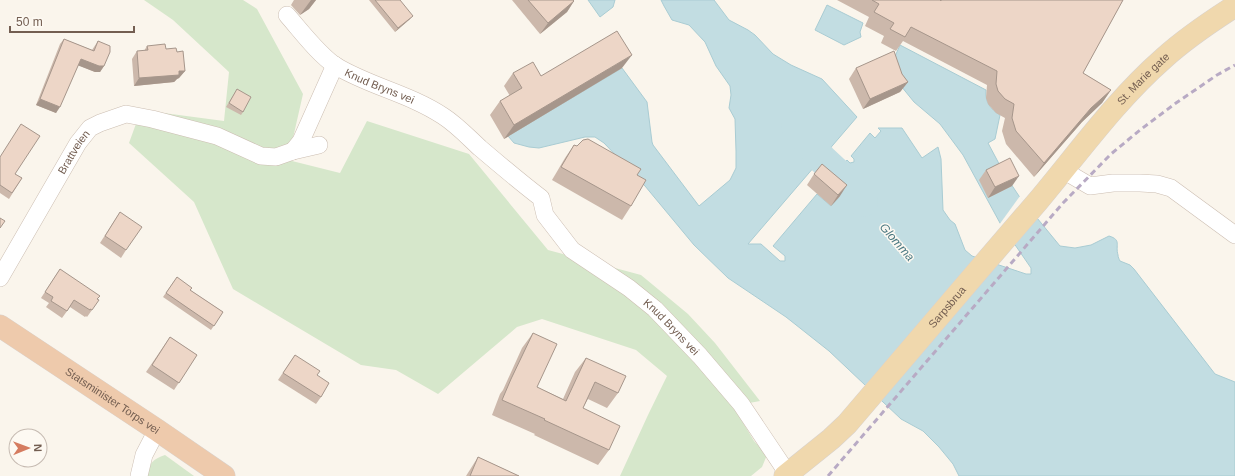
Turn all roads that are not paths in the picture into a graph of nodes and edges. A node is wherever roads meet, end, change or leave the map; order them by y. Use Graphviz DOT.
graph roads {
  1 [pos="1227,12"];
  2 [pos="287,15"];
  3 [pos="335,65"];
  4 [pos="319,145"];
  5 [pos="293,151"];
  6 [pos="1065,167"];
  7 [pos="1046,190"];
  8 [pos="1235,234"];
  9 [pos="0,278"];
  10 [pos="0,326"];
  11 [pos="158,430"];
  12 [pos="787,475"];
  13 [pos="139,476"];
  14 [pos="224,476"];
  1 -- 6 [label="main road, St. Marie gate"];
  2 -- 3 [label="street, Knud Bryns vei"];
  3 -- 5 [label="street"];
  3 -- 12 [label="street, Knud Bryns vei"];
  4 -- 5 [label="street, Brattveien"];
  5 -- 9 [label="street, Brattveien"];
  6 -- 7 [label="main road, St. Marie gate"];
  6 -- 8 [label="street"];
  7 -- 12 [label="main road, Sarpsbrua"];
  10 -- 11 [label="highway, Statsminister Torps vei"];
  11 -- 13 [label="street"];
  11 -- 14 [label="highway, Statsminister Torps vei"];
}
